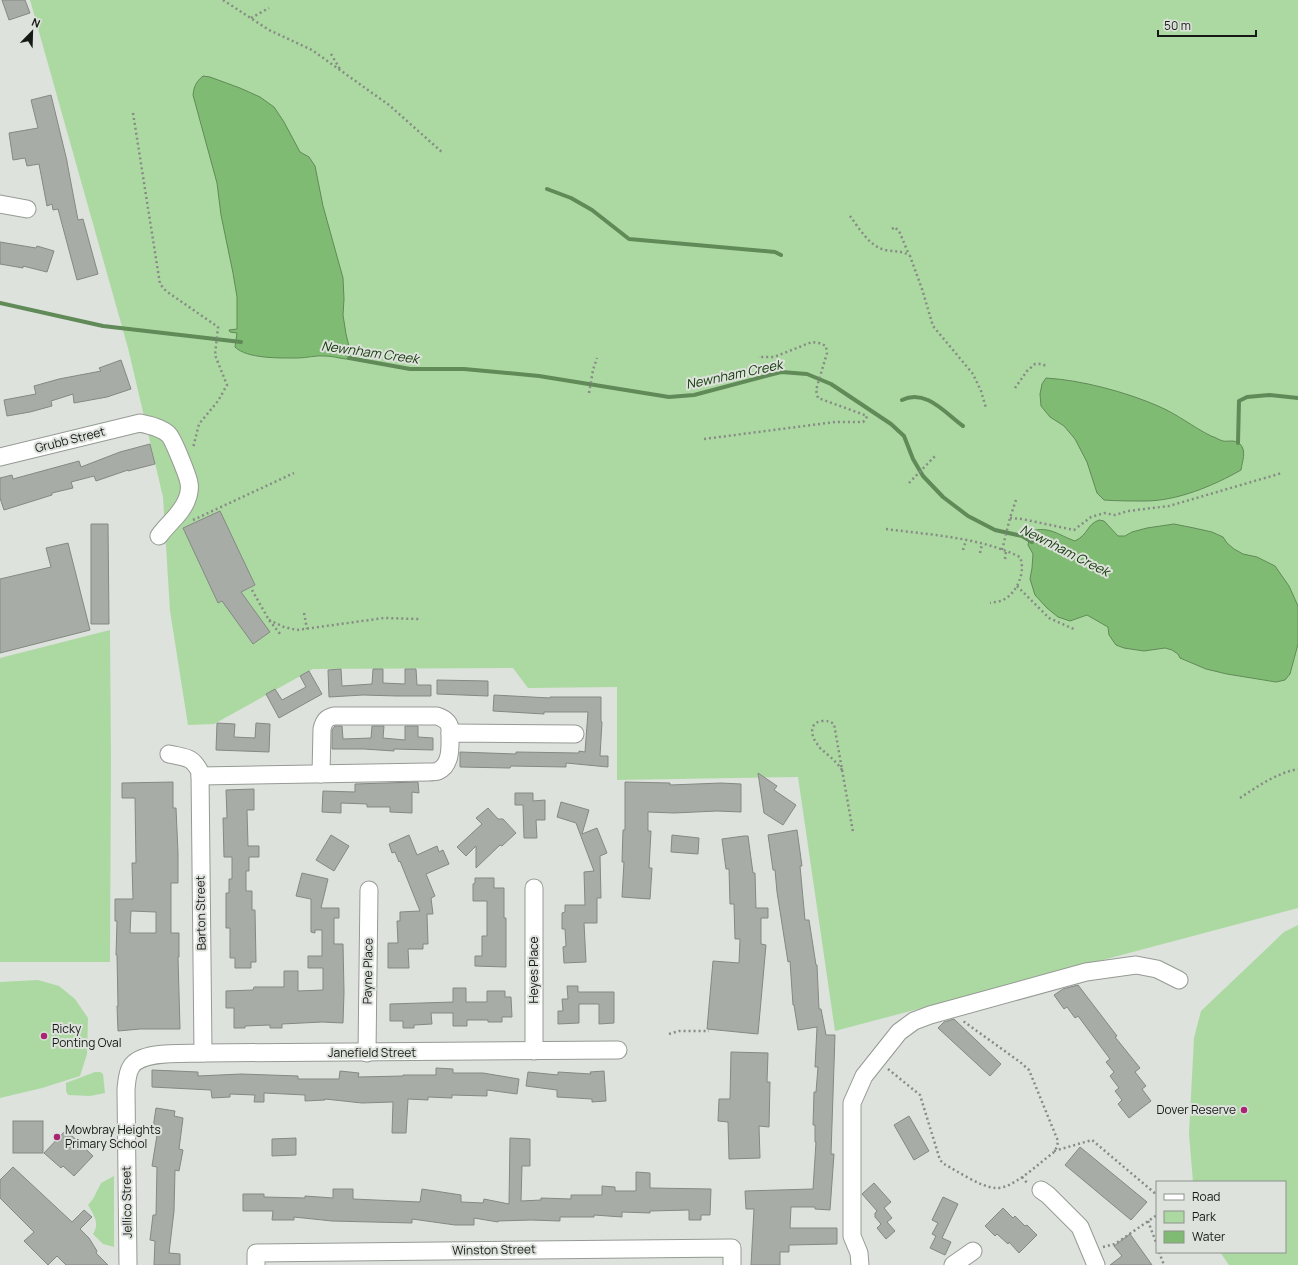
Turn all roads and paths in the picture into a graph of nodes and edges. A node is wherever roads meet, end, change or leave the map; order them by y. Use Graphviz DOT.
graph roads {
  1 [pos="223,0"];
  2 [pos="269,8"];
  3 [pos="251,18"];
  4 [pos="331,54"];
  5 [pos="341,71"];
  6 [pos="133,113"];
  7 [pos="443,153"];
  8 [pos="0,204"];
  9 [pos="27,209"];
  10 [pos="850,216"];
  11 [pos="892,230"];
  12 [pos="910,256"];
  13 [pos="758,357"];
  14 [pos="597,358"];
  15 [pos="1047,366"];
  16 [pos="1015,388"];
  17 [pos="589,393"];
  18 [pos="986,408"];
  19 [pos="704,439"];
  20 [pos="193,448"];
  21 [pos="936,455"];
  22 [pos="0,457"];
  23 [pos="294,473"];
  24 [pos="1282,473"];
  25 [pos="909,483"];
  26 [pos="1016,500"];
  27 [pos="1010,518"];
  28 [pos="172,522"];
  29 [pos="886,529"];
  30 [pos="159,536"];
  31 [pos="966,540"];
  32 [pos="982,544"];
  33 [pos="1002,549"];
  34 [pos="964,550"];
  35 [pos="1006,551"];
  36 [pos="980,553"];
  37 [pos="1005,558"];
  38 [pos="1017,586"];
  39 [pos="252,590"];
  40 [pos="990,603"];
  41 [pos="304,613"];
  42 [pos="419,619"];
  43 [pos="269,620"];
  44 [pos="307,629"];
  45 [pos="1076,630"];
  46 [pos="281,635"];
  47 [pos="450,733"];
  48 [pos="575,734"];
  49 [pos="169,754"];
  50 [pos="1298,769"];
  51 [pos="842,770"];
  52 [pos="200,774"];
  53 [pos="321,774"];
  54 [pos="1240,798"];
  55 [pos="853,832"];
  56 [pos="534,888"];
  57 [pos="369,890"];
  58 [pos="1179,980"];
  59 [pos="950,1009"];
  60 [pos="709,1032"];
  61 [pos="669,1034"];
  62 [pos="618,1050"];
  63 [pos="534,1051"];
  64 [pos="203,1053"];
  65 [pos="367,1053"];
  66 [pos="877,1060"];
  67 [pos="131,1067"];
  68 [pos="1054,1152"];
  69 [pos="1041,1190"];
  70 [pos="1156,1194"];
  71 [pos="1156,1216"];
  72 [pos="1148,1221"];
  73 [pos="1156,1242"];
  74 [pos="1100,1248"];
  75 [pos="974,1251"];
  76 [pos="1159,1253"];
  77 [pos="256,1259"];
  78 [pos="128,1265"];
  79 [pos="732,1265"];
  80 [pos="860,1265"];
  81 [pos="953,1265"];
  82 [pos="1096,1265"];
  83 [pos="1164,1265"];
  1 -- 3 [label="path"];
  2 -- 3 [label="path"];
  3 -- 5 [label="path"];
  4 -- 5 [label="path"];
  5 -- 7 [label="path"];
  6 -- 20 [label="path"];
  8 -- 9 [label="street"];
  10 -- 12 [label="path"];
  11 -- 12 [label="path"];
  12 -- 18 [label="path"];
  13 -- 19 [label="path"];
  14 -- 17 [label="path"];
  15 -- 16 [label="path"];
  21 -- 25 [label="path"];
  22 -- 28 [label="street, Grubb Street"];
  23 -- 28 [label="path"];
  24 -- 27 [label="path"];
  26 -- 27 [label="path"];
  27 -- 33 [label="path"];
  28 -- 30 [label="street"];
  29 -- 31 [label="path"];
  31 -- 32 [label="path"];
  31 -- 34 [label="path"];
  32 -- 33 [label="path"];
  32 -- 36 [label="path"];
  33 -- 35 [label="path"];
  35 -- 37 [label="path"];
  35 -- 38 [label="path"];
  38 -- 40 [label="path"];
  38 -- 45 [label="path"];
  39 -- 43 [label="path"];
  41 -- 44 [label="path"];
  42 -- 44 [label="path"];
  43 -- 44 [label="path"];
  43 -- 46 [label="path"];
  47 -- 48 [label="street"];
  47 -- 53 [label="street"];
  47 -- 53 [label="street"];
  49 -- 52 [label="street"];
  50 -- 54 [label="path"];
  51 -- 51 [label="path"];
  51 -- 55 [label="path"];
  52 -- 53 [label="street"];
  52 -- 64 [label="street, Barton Street"];
  56 -- 63 [label="street, Heyes Place"];
  57 -- 65 [label="street, Payne Place"];
  58 -- 59 [label="street"];
  59 -- 66 [label="street"];
  59 -- 68 [label="path"];
  60 -- 61 [label="path"];
  62 -- 63 [label="street, Janefield Street"];
  63 -- 65 [label="street, Janefield Street"];
  64 -- 65 [label="street, Janefield Street"];
  64 -- 67 [label="street, Janefield Street"];
  66 -- 68 [label="path"];
  66 -- 80 [label="street"];
  67 -- 78 [label="street, Jellico Street"];
  68 -- 70 [label="path"];
  69 -- 82 [label="street"];
  71 -- 72 [label="path"];
  72 -- 73 [label="path"];
  72 -- 74 [label="path"];
  75 -- 81 [label="street"];
  76 -- 83 [label="path"];
  77 -- 79 [label="street, Winston Street"];
}
